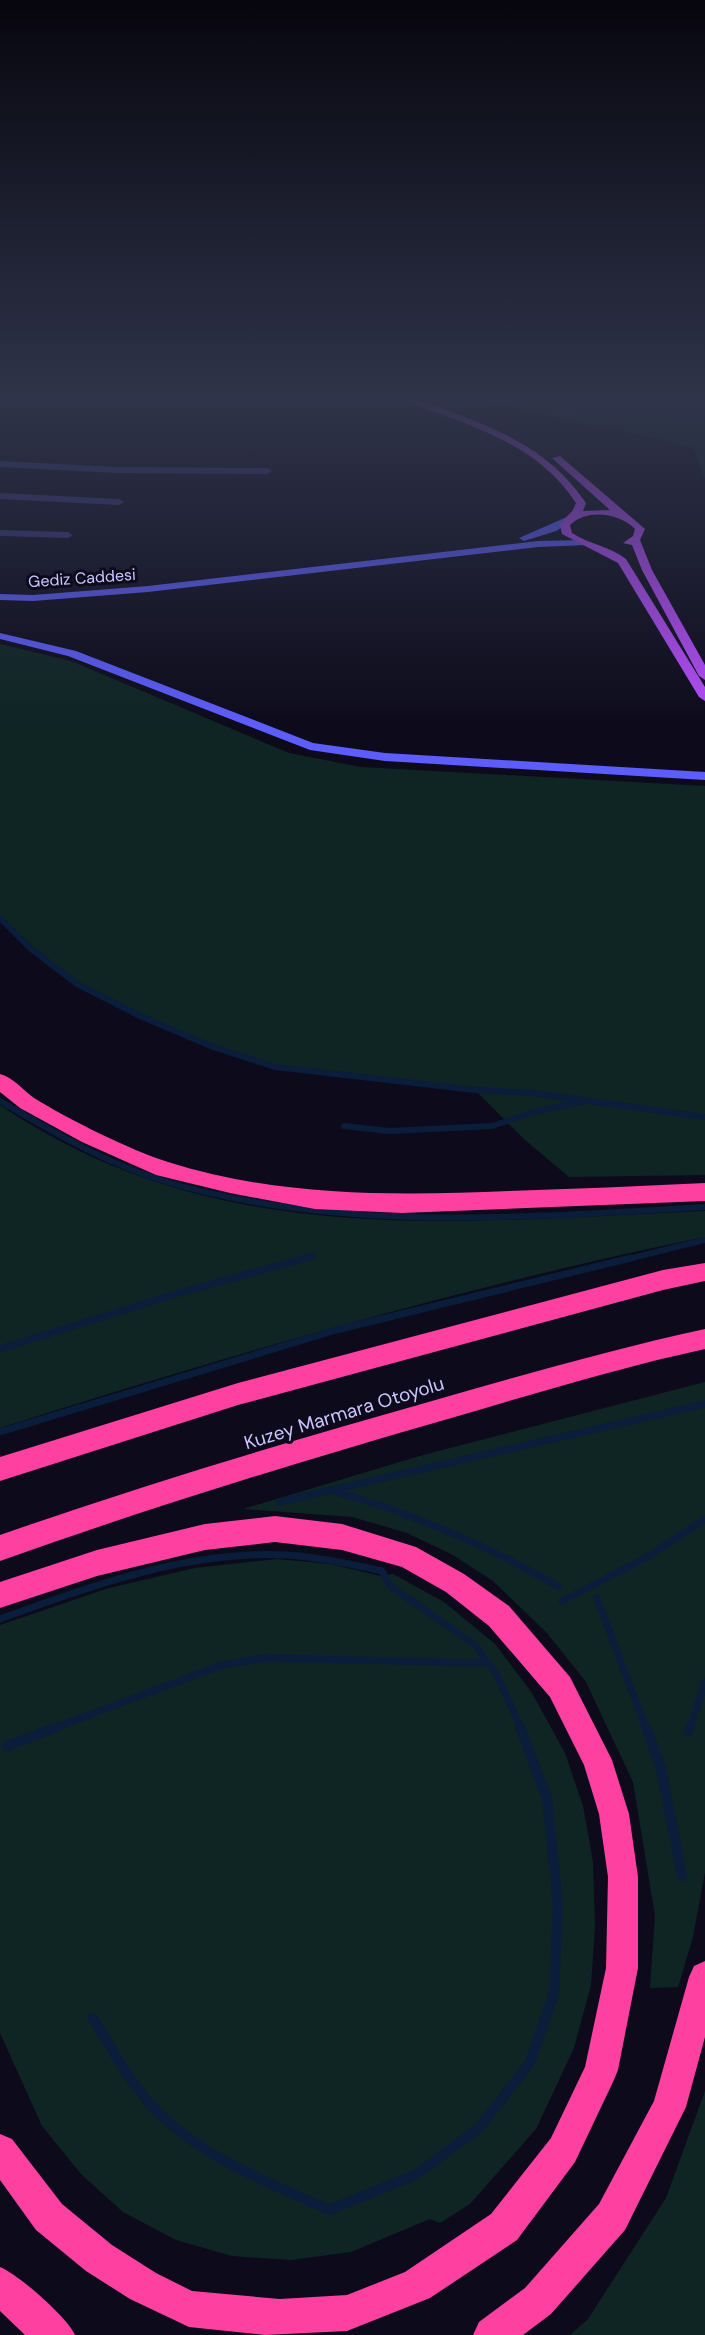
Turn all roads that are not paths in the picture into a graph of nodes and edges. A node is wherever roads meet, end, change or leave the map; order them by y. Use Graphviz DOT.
graph roads {
  1 [pos="577,508"];
  2 [pos="614,508"];
  3 [pos="622,516"];
  4 [pos="569,519"];
  5 [pos="0,533"];
  6 [pos="68,535"];
  7 [pos="635,540"];
  8 [pos="583,543"];
  9 [pos="0,590"];
  10 [pos="0,597"];
  11 [pos="0,636"];
  12 [pos="705,676"];
  13 [pos="705,697"];
  14 [pos="705,776"];
  15 [pos="0,1081"];
  16 [pos="705,1192"];
  17 [pos="705,1272"];
  18 [pos="705,1339"];
  19 [pos="0,1469"];
  20 [pos="0,1548"];
  21 [pos="0,1595"];
  22 [pos="705,1977"];
  23 [pos="0,2151"];
  24 [pos="0,2285"];
  25 [pos="56,2335"];
  26 [pos="492,2335"];
  1 -- 4 [label="main road"];
  2 -- 3 [label="main road"];
  3 -- 4 [label="main road"];
  3 -- 7 [label="main road"];
  4 -- 8 [label="main road"];
  4 -- 9 [label="main road, Gediz Caddesi"];
  5 -- 6 [label="street"];
  7 -- 8 [label="main road"];
  7 -- 12 [label="main road"];
  8 -- 10 [label="main road, Gediz Caddesi"];
  8 -- 13 [label="main road"];
  11 -- 14 [label="main road"];
  15 -- 16 [label="highway"];
  17 -- 19 [label="highway"];
  18 -- 20 [label="highway, Kuzey Marmara Otoyolu"];
  21 -- 23 [label="highway"];
  22 -- 26 [label="highway"];
  24 -- 25 [label="highway"];
}
